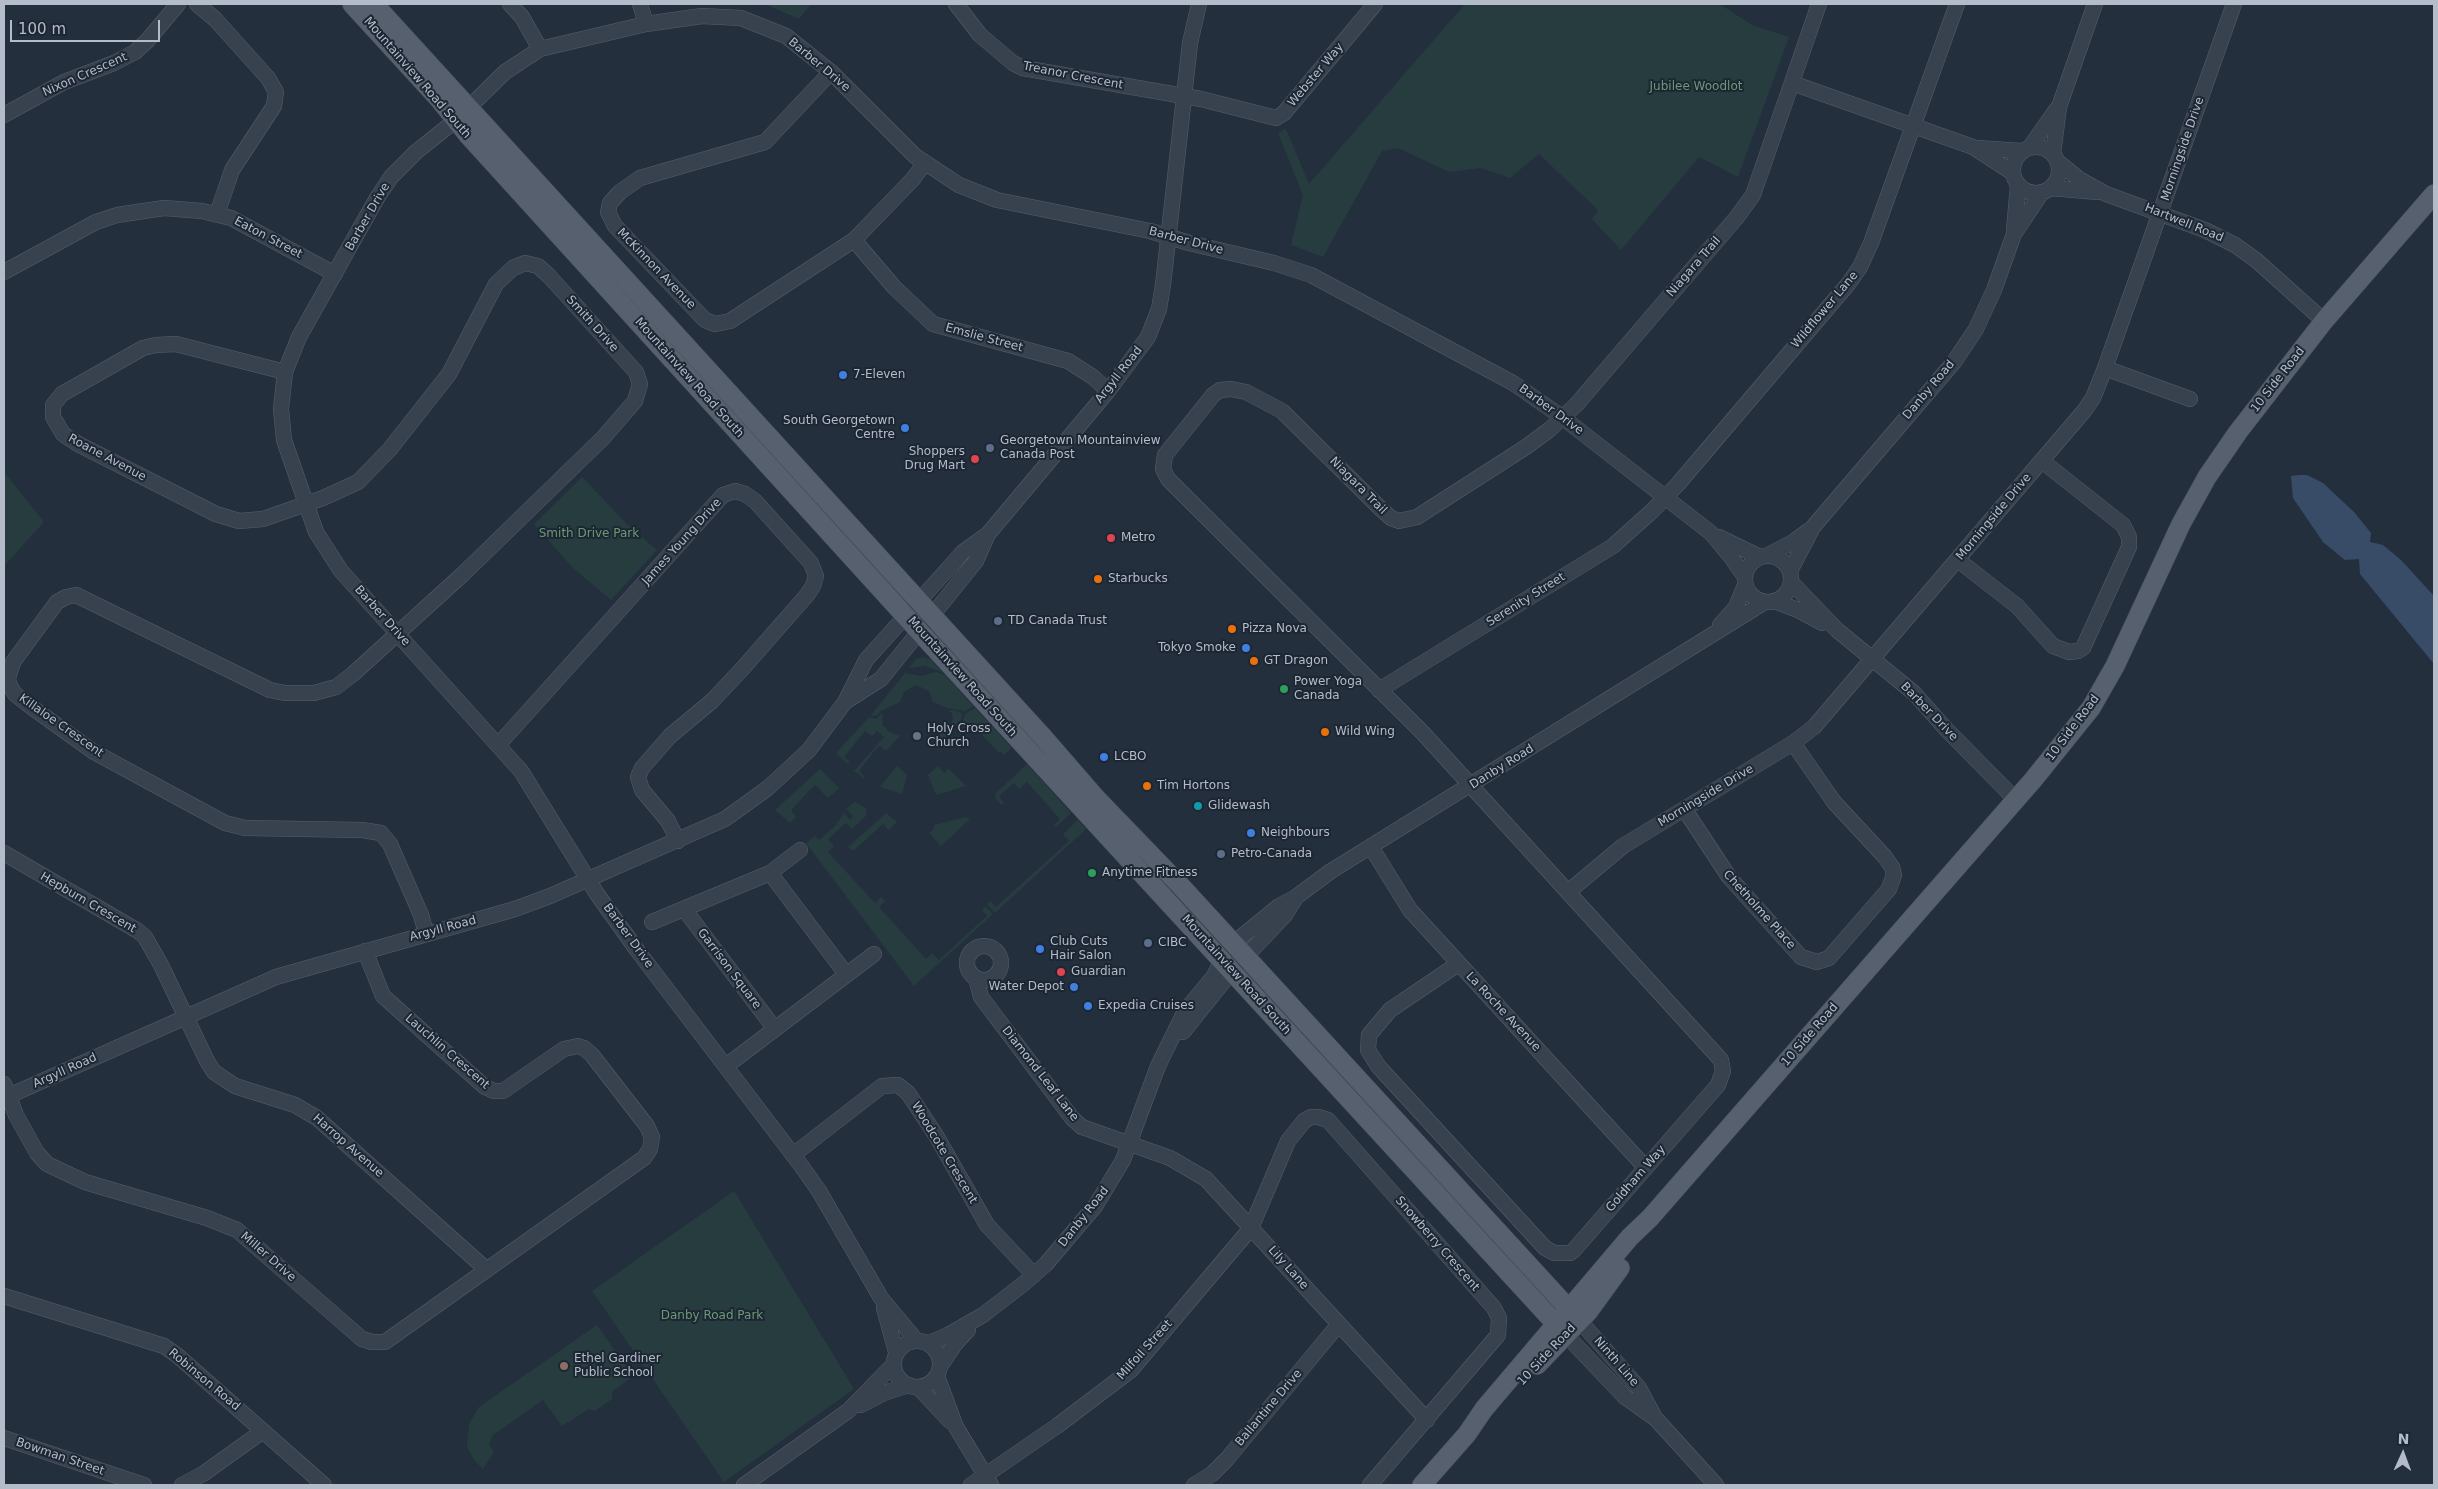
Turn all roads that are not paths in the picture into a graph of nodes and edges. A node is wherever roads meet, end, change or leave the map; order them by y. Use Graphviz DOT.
graph roads {
  1 [pos="178,4"];
  2 [pos="198,4"];
  3 [pos="352,4"];
  4 [pos="374,4"];
  5 [pos="510,4"];
  6 [pos="640,4"];
  7 [pos="956,4"];
  8 [pos="1199,4"];
  9 [pos="1375,4"];
  10 [pos="1819,4"];
  11 [pos="1957,4"];
  12 [pos="2095,4"];
  13 [pos="2234,4"];
  14 [pos="646,24"];
  15 [pos="540,49"];
  16 [pos="831,72"];
  17 [pos="1792,83"];
  18 [pos="1185,96"];
  19 [pos="2058,107"];
  20 [pos="462,114"];
  21 [pos="4,115"];
  22 [pos="1913,126"];
  23 [pos="1973,147"];
  24 [pos="2026,149"];
  25 [pos="2055,157"];
  26 [pos="924,164"];
  27 [pos="2015,179"];
  28 [pos="2046,190"];
  29 [pos="2106,194"];
  30 [pos="2434,194"];
  31 [pos="2160,213"];
  32 [pos="217,214"];
  33 [pos="2014,234"];
  34 [pos="1170,237"];
  35 [pos="854,240"];
  36 [pos="6,266"];
  37 [pos="335,274"];
  38 [pos="2324,320"];
  39 [pos="2105,368"];
  40 [pos="285,372"];
  41 [pos="1108,391"];
  42 [pos="2190,398"];
  43 [pos="1562,417"];
  44 [pos="2042,461"];
  45 [pos="1665,498"];
  46 [pos="305,504"];
  47 [pos="1814,528"];
  48 [pos="1710,533"];
  49 [pos="1763,556"];
  50 [pos="1958,560"];
  51 [pos="1791,577"];
  52 [pos="1745,581"];
  53 [pos="1770,602"];
  54 [pos="925,608"];
  55 [pos="906,616"];
  56 [pos="919,630"];
  57 [pos="1837,630"];
  58 [pos="397,634"];
  59 [pos="1709,638"];
  60 [pos="1872,659"];
  61 [pos="1379,690"];
  62 [pos="845,702"];
  63 [pos="1793,743"];
  64 [pos="499,744"];
  65 [pos="1471,786"];
  66 [pos="2016,800"];
  67 [pos="1685,810"];
  68 [pos="678,841"];
  69 [pos="1371,847"];
  70 [pos="800,850"];
  71 [pos="4,854"];
  72 [pos="770,873"];
  73 [pos="588,880"];
  74 [pos="1568,892"];
  75 [pos="684,909"];
  76 [pos="652,922"];
  77 [pos="426,933"];
  78 [pos="364,951"];
  79 [pos="1240,951"];
  80 [pos="874,954"];
  81 [pos="1458,964"];
  82 [pos="1227,965"];
  83 [pos="846,974"];
  84 [pos="976,978"];
  85 [pos="187,1018"];
  86 [pos="775,1029"];
  87 [pos="726,1066"];
  88 [pos="5,1093"];
  89 [pos="1129,1144"];
  90 [pos="793,1155"];
  91 [pos="1646,1168"];
  92 [pos="1251,1228"];
  93 [pos="487,1270"];
  94 [pos="1034,1275"];
  95 [pos="4,1296"];
  96 [pos="881,1298"];
  97 [pos="983,1314"];
  98 [pos="1575,1315"];
  99 [pos="1339,1324"];
  100 [pos="1561,1330"];
  101 [pos="922,1342"];
  102 [pos="895,1358"];
  103 [pos="939,1371"];
  104 [pos="914,1386"];
  105 [pos="848,1411"];
  106 [pos="1656,1419"];
  107 [pos="1427,1420"];
  108 [pos="956,1427"];
  109 [pos="263,1431"];
  110 [pos="4,1438"];
  111 [pos="988,1480"];
  112 [pos="144,1485"];
  113 [pos="182,1485"];
  114 [pos="324,1485"];
  115 [pos="744,1485"];
  116 [pos="971,1485"];
  117 [pos="1194,1485"];
  118 [pos="1370,1485"];
  119 [pos="1422,1485"];
  120 [pos="1716,1485"];
  1 -- 21 [label="street, Nixon Crescent"];
  2 -- 32 [label="street"];
  3 -- 20 [label="main road, Mountainview Road South"];
  4 -- 20 [label="main road, Mountainview Road South"];
  5 -- 15 [label="street"];
  6 -- 14 [label="street"];
  7 -- 18 [label="street, Treanor Crescent"];
  8 -- 18 [label="street, Argyll Road"];
  9 -- 18 [label="street, Webster Way"];
  10 -- 17 [label="street, Niagara Trail"];
  11 -- 22 [label="street, Wildflower Lane"];
  12 -- 19 [label="street"];
  13 -- 31 [label="street, Morningside Drive"];
  14 -- 15 [label="street, Barber Drive"];
  14 -- 16 [label="street, Barber Drive"];
  15 -- 20 [label="street, Barber Drive"];
  16 -- 26 [label="street, Barber Drive"];
  16 -- 35 [label="street, McKinnon Avenue"];
  17 -- 22 [label="street"];
  17 -- 43 [label="street, Niagara Trail"];
  18 -- 34 [label="street, Argyll Road"];
  19 -- 24 [label="street"];
  19 -- 25 [label="street"];
  20 -- 37 [label="street, Barber Drive"];
  20 -- 54 [label="main road, Mountainview Road South"];
  20 -- 55 [label="main road, Mountainview Road South"];
  22 -- 23 [label="street"];
  22 -- 45 [label="street, Wildflower Lane"];
  23 -- 24 [label="street"];
  23 -- 27 [label="street"];
  24 -- 25 [label="street"];
  24 -- 27 [label="street"];
  25 -- 28 [label="street"];
  25 -- 29 [label="street, Hartwell Road"];
  26 -- 34 [label="street, Barber Drive"];
  26 -- 35 [label="street, McKinnon Avenue"];
  27 -- 28 [label="street"];
  27 -- 33 [label="street, Danby Road"];
  28 -- 29 [label="street, Hartwell Road"];
  28 -- 33 [label="street, Danby Road"];
  29 -- 31 [label="street, Hartwell Road"];
  30 -- 38 [label="main road, 10 Side Road"];
  31 -- 38 [label="street, Hartwell Road"];
  31 -- 39 [label="street, Morningside Drive"];
  32 -- 36 [label="street, Eaton Street"];
  32 -- 37 [label="street, Eaton Street"];
  33 -- 47 [label="street, Danby Road"];
  34 -- 41 [label="street, Argyll Road"];
  34 -- 43 [label="street, Barber Drive"];
  35 -- 41 [label="street, Emslie Street"];
  37 -- 40 [label="street, Barber Drive"];
  38 -- 66 [label="main road, 10 Side Road"];
  39 -- 42 [label="street"];
  39 -- 44 [label="street, Morningside Drive"];
  40 -- 46 [label="street, Barber Drive"];
  40 -- 46 [label="street, Roane Avenue"];
  41 -- 54 [label="street, Argyll Road"];
  43 -- 45 [label="street, Barber Drive"];
  43 -- 61 [label="street, Niagara Trail"];
  44 -- 50 [label="street, Morningside Drive"];
  44 -- 50 [label="street"];
  45 -- 48 [label="street, Barber Drive"];
  45 -- 61 [label="street, Serenity Street"];
  46 -- 58 [label="street, Barber Drive"];
  46 -- 58 [label="street, Smith Drive"];
  47 -- 49 [label="street, Danby Road"];
  47 -- 51 [label="street, Danby Road"];
  48 -- 49 [label="street, Barber Drive"];
  48 -- 52 [label="street, Barber Drive"];
  49 -- 51 [label="street"];
  49 -- 52 [label="street"];
  50 -- 60 [label="street, Morningside Drive"];
  51 -- 53 [label="street"];
  51 -- 57 [label="street, Barber Drive"];
  52 -- 53 [label="street"];
  52 -- 59 [label="street, Danby Road"];
  53 -- 57 [label="street, Barber Drive"];
  53 -- 59 [label="street, Danby Road"];
  54 -- 55 [label="street, Argyll Road"];
  54 -- 56 [label="street, Argyll Road"];
  54 -- 79 [label="main road, Mountainview Road South"];
  55 -- 56 [label="main road, Mountainview Road South"];
  55 -- 62 [label="street, Argyll Road"];
  56 -- 62 [label="street, Argyll Road"];
  56 -- 82 [label="main road, Mountainview Road South"];
  57 -- 60 [label="street, Barber Drive"];
  58 -- 64 [label="street, Barber Drive"];
  58 -- 77 [label="street, Killaloe Crescent"];
  59 -- 65 [label="street, Danby Road"];
  60 -- 63 [label="street, Morningside Drive"];
  60 -- 66 [label="street, Barber Drive"];
  61 -- 65 [label="street, Niagara Trail"];
  62 -- 68 [label="street, Argyll Road"];
  63 -- 67 [label="street, Morningside Drive"];
  63 -- 67 [label="street, Chetholme Place"];
  64 -- 68 [label="street, James Young Drive"];
  64 -- 73 [label="street, Barber Drive"];
  65 -- 69 [label="street, Danby Road"];
  65 -- 74 [label="street, Goldham Way"];
  66 -- 98 [label="main road, 10 Side Road"];
  67 -- 74 [label="street, Morningside Drive"];
  68 -- 73 [label="street, Argyll Road"];
  69 -- 79 [label="street, Danby Road"];
  69 -- 81 [label="street, La Roche Avenue"];
  70 -- 72 [label="street"];
  71 -- 85 [label="street, Hepburn Crescent"];
  72 -- 75 [label="street"];
  72 -- 83 [label="street"];
  73 -- 77 [label="street, Argyll Road"];
  73 -- 87 [label="street, Barber Drive"];
  74 -- 91 [label="street, Goldham Way"];
  75 -- 76 [label="street"];
  75 -- 86 [label="street, Garrison Square"];
  77 -- 78 [label="street, Argyll Road"];
  78 -- 85 [label="street, Argyll Road"];
  78 -- 93 [label="street, Lauchlin Crescent"];
  79 -- 82 [label="street, Danby Road"];
  79 -- 98 [label="main road, Mountainview Road South"];
  80 -- 83 [label="street"];
  81 -- 91 [label="street, La Roche Avenue"];
  81 -- 91 [label="street, Goldham Way"];
  82 -- 89 [label="street, Danby Road"];
  82 -- 100 [label="main road, Mountainview Road South"];
  83 -- 86 [label="street"];
  84 -- 89 [label="street, Diamond Leaf Lane"];
  85 -- 88 [label="street, Argyll Road"];
  85 -- 93 [label="street, Harrop Avenue"];
  86 -- 87 [label="street"];
  87 -- 90 [label="street, Barber Drive"];
  88 -- 93 [label="street, Miller Drive"];
  89 -- 92 [label="street, Lily Lane"];
  89 -- 94 [label="street, Danby Road"];
  90 -- 94 [label="street, Woodcote Crescent"];
  90 -- 96 [label="street, Barber Drive"];
  92 -- 99 [label="street, Lily Lane"];
  92 -- 107 [label="street, Snowberry Crescent"];
  92 -- 111 [label="street, Milfoil Street"];
  94 -- 97 [label="street, Danby Road"];
  95 -- 109 [label="street, Robinson Road"];
  96 -- 101 [label="street, Barber Drive"];
  96 -- 102 [label="street, Barber Drive"];
  97 -- 101 [label="street, Danby Road"];
  97 -- 103 [label="street, Danby Road"];
  98 -- 100 [label="main road, 10 Side Road"];
  98 -- 106 [label="street, Ninth Line"];
  99 -- 107 [label="street, Lily Lane"];
  99 -- 117 [label="street, Ballantine Drive"];
  100 -- 106 [label="street, Ninth Line"];
  100 -- 119 [label="main road, 10 Side Road"];
  101 -- 102 [label="street"];
  101 -- 103 [label="street"];
  102 -- 104 [label="street"];
  102 -- 105 [label="street"];
  103 -- 104 [label="street"];
  103 -- 108 [label="street"];
  104 -- 105 [label="street"];
  104 -- 108 [label="street"];
  105 -- 115 [label="street"];
  106 -- 120 [label="street, Ninth Line"];
  107 -- 118 [label="street, Snowberry Crescent"];
  108 -- 111 [label="street"];
  109 -- 113 [label="street"];
  109 -- 114 [label="street, Robinson Road"];
  110 -- 112 [label="street, Bowman Street"];
  111 -- 116 [label="street, Milfoil Street"];
}
